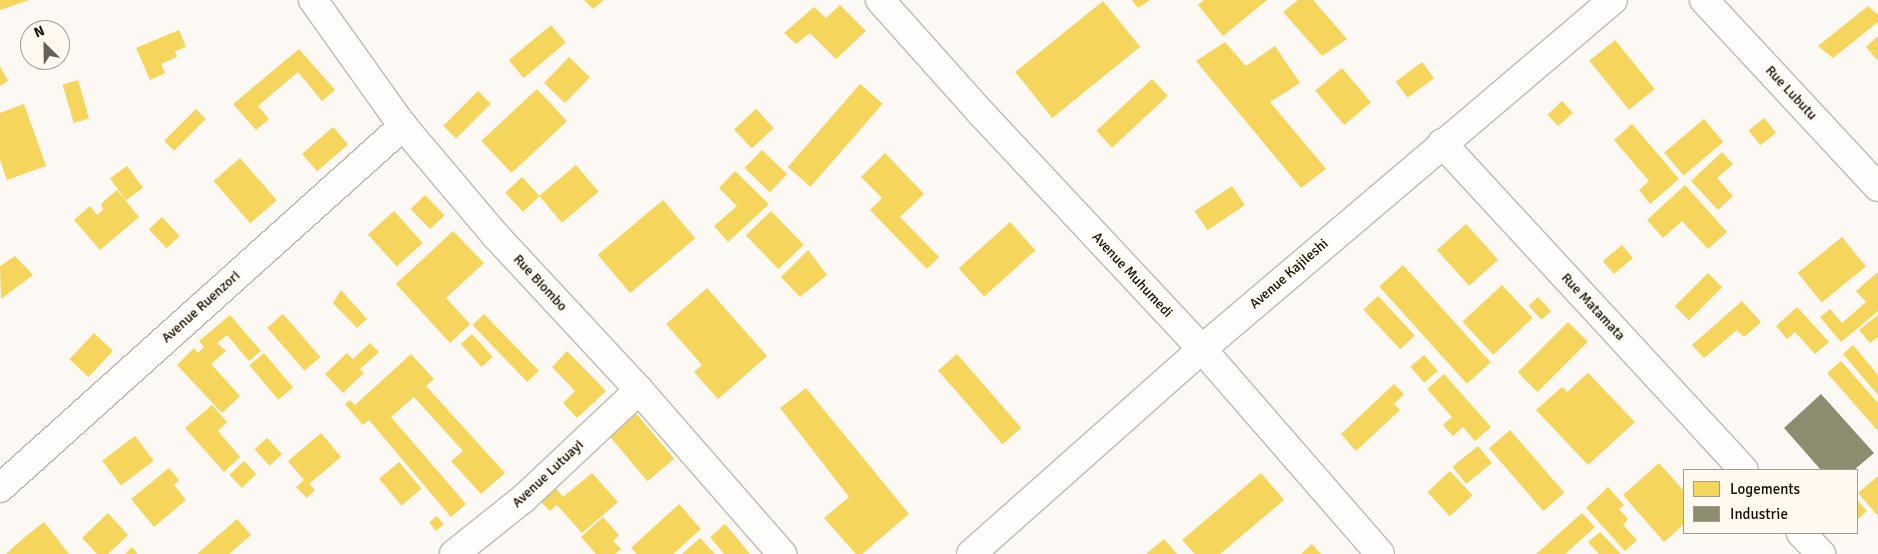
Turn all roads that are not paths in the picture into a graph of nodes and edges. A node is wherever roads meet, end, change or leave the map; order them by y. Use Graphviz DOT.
graph roads {
  1 [pos="313,0"];
  2 [pos="880,0"];
  3 [pos="1612,0"];
  4 [pos="1704,0"];
  5 [pos="403,126"];
  6 [pos="1442,143"];
  7 [pos="1878,187"];
  8 [pos="1202,349"];
  9 [pos="639,390"];
  10 [pos="1743,469"];
  11 [pos="0,488"];
  12 [pos="1802,534"];
  13 [pos="454,554"];
  14 [pos="782,554"];
  15 [pos="971,554"];
  16 [pos="1380,554"];
  17 [pos="1821,554"];
  1 -- 5 [label="street, Rue Biombo"];
  2 -- 8 [label="street, Avenue Muhumedi"];
  3 -- 6 [label="street, Avenue Kajileshi"];
  4 -- 7 [label="street, Rue Lubutu"];
  5 -- 9 [label="street, Rue Biombo"];
  5 -- 11 [label="street, Avenue Ruenzori"];
  6 -- 8 [label="street, Avenue Kajileshi"];
  6 -- 10 [label="street, Rue Matamata"];
  8 -- 15 [label="street, Avenue Kajileshi"];
  8 -- 16 [label="street, Avenue Muhumedi"];
  9 -- 13 [label="street, Avenue Lutuayi"];
  9 -- 14 [label="street, Rue Biombo"];
  12 -- 17 [label="street"];
}
